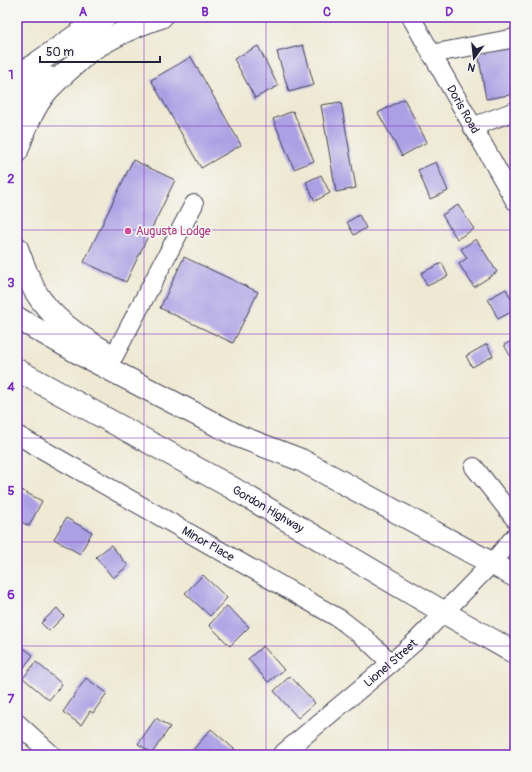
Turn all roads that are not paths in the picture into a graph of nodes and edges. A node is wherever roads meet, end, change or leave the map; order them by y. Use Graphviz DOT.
graph roads {
  1 [pos="106,17"];
  2 [pos="161,17"];
  3 [pos="416,18"];
  4 [pos="515,38"];
  5 [pos="89,51"];
  6 [pos="431,54"];
  7 [pos="17,76"];
  8 [pos="17,101"];
  9 [pos="515,111"];
  10 [pos="472,127"];
  11 [pos="17,151"];
  12 [pos="515,202"];
  13 [pos="194,204"];
  14 [pos="17,248"];
  15 [pos="17,318"];
  16 [pos="114,356"];
  17 [pos="17,370"];
  18 [pos="17,435"];
  19 [pos="302,460"];
  20 [pos="474,466"];
  21 [pos="515,519"];
  22 [pos="515,536"];
  23 [pos="492,564"];
  24 [pos="515,576"];
  25 [pos="444,613"];
  26 [pos="515,653"];
  27 [pos="391,663"];
  28 [pos="17,723"];
  29 [pos="52,755"];
  30 [pos="281,755"];
  1 -- 7 [label="main road"];
  2 -- 5 [label="main road"];
  3 -- 6 [label="street, Doris Road"];
  4 -- 6 [label="street"];
  5 -- 8 [label="main road"];
  5 -- 11 [label="main road"];
  6 -- 10 [label="street, Doris Road"];
  9 -- 10 [label="street"];
  10 -- 12 [label="street, Doris Road"];
  13 -- 16 [label="street"];
  14 -- 16 [label="main road"];
  15 -- 19 [label="main road"];
  16 -- 19 [label="main road"];
  17 -- 25 [label="main road, Gordon Highway"];
  18 -- 27 [label="street, Minor Place"];
  19 -- 23 [label="main road"];
  20 -- 21 [label="street"];
  22 -- 23 [label="street, Lionel Street"];
  23 -- 24 [label="main road"];
  23 -- 25 [label="street, Lionel Street"];
  25 -- 26 [label="main road, Gordon Highway"];
  25 -- 27 [label="street, Lionel Street"];
  27 -- 30 [label="street, Lionel Street"];
  28 -- 29 [label="street"];
}
